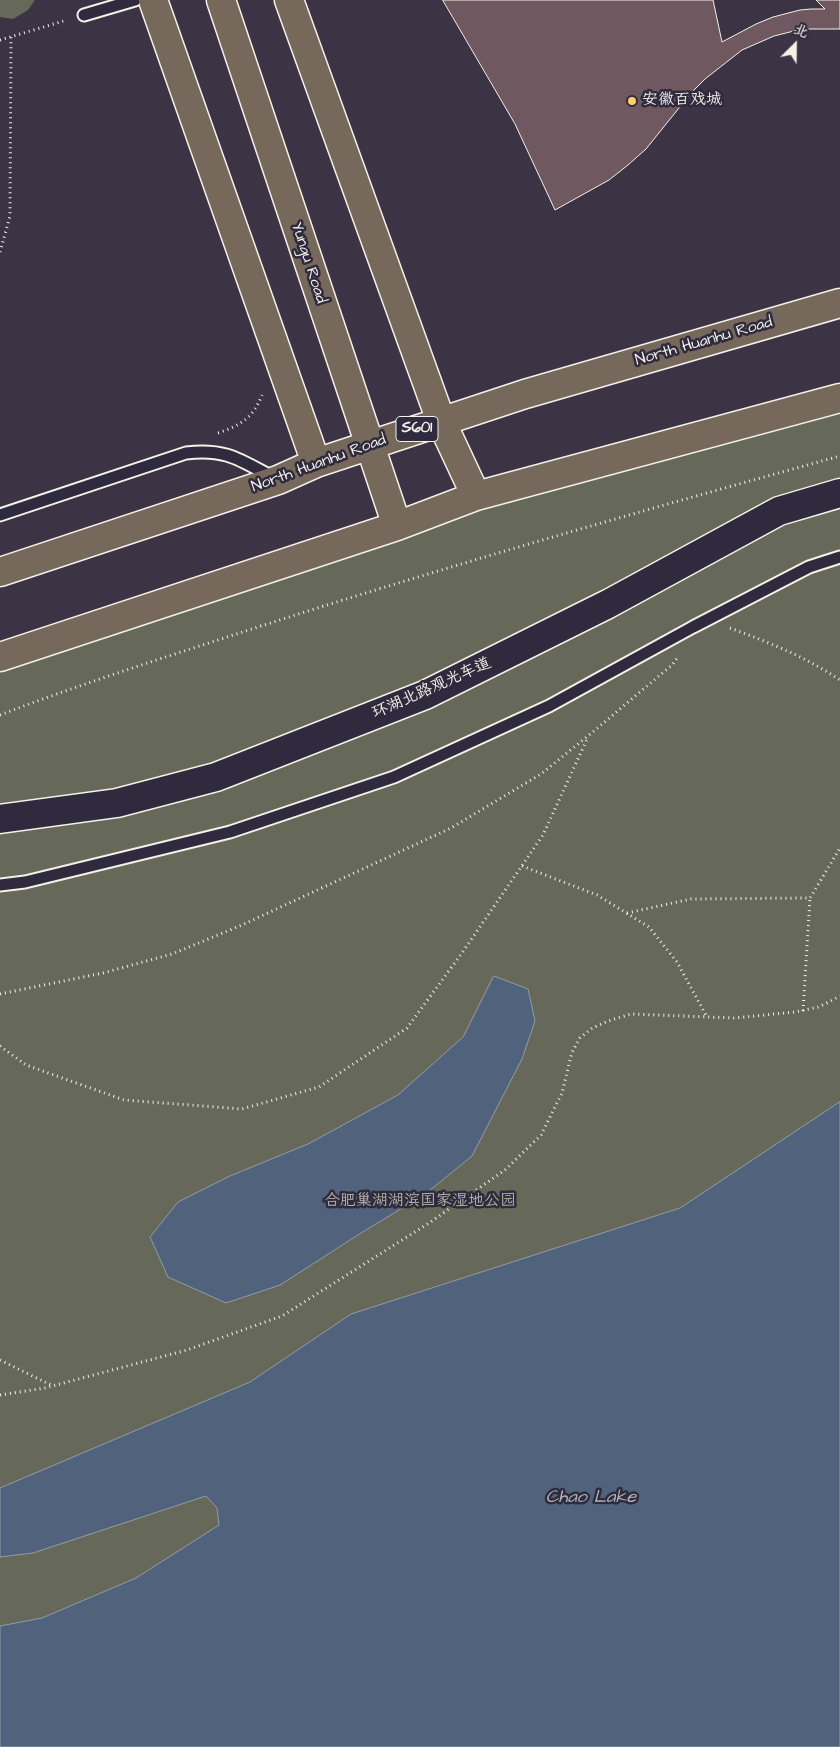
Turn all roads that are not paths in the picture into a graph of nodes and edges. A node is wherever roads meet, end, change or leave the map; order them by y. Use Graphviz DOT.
graph roads {
  1 [pos="135,0"];
  2 [pos="153,0"];
  3 [pos="221,0"];
  4 [pos="289,0"];
  5 [pos="84,15"];
  6 [pos="840,302"];
  7 [pos="840,398"];
  8 [pos="441,421"];
  9 [pos="369,446"];
  10 [pos="316,463"];
  11 [pos="278,480"];
  12 [pos="840,494"];
  13 [pos="476,496"];
  14 [pos="0,515"];
  15 [pos="397,526"];
  16 [pos="840,556"];
  17 [pos="0,572"];
  18 [pos="0,657"];
  19 [pos="0,819"];
  20 [pos="0,885"];
  1 -- 5 [label="lane"];
  2 -- 10 [label="main road"];
  3 -- 9 [label="main road, Yungu Road"];
  4 -- 8 [label="main road"];
  6 -- 8 [label="main road, North Huanhu Road / S601"];
  7 -- 13 [label="main road"];
  8 -- 9 [label="main road, North Huanhu Road / S601"];
  8 -- 13 [label="main road"];
  9 -- 10 [label="main road, North Huanhu Road / S601"];
  9 -- 15 [label="main road, Yungu Road"];
  10 -- 11 [label="main road, North Huanhu Road / S601"];
  11 -- 14 [label="lane"];
  11 -- 17 [label="main road, North Huanhu Road / S601"];
  12 -- 19 [label="street, 环湖北路观光车道"];
  13 -- 15 [label="main road"];
  15 -- 18 [label="main road"];
  16 -- 20 [label="lane"];
}
